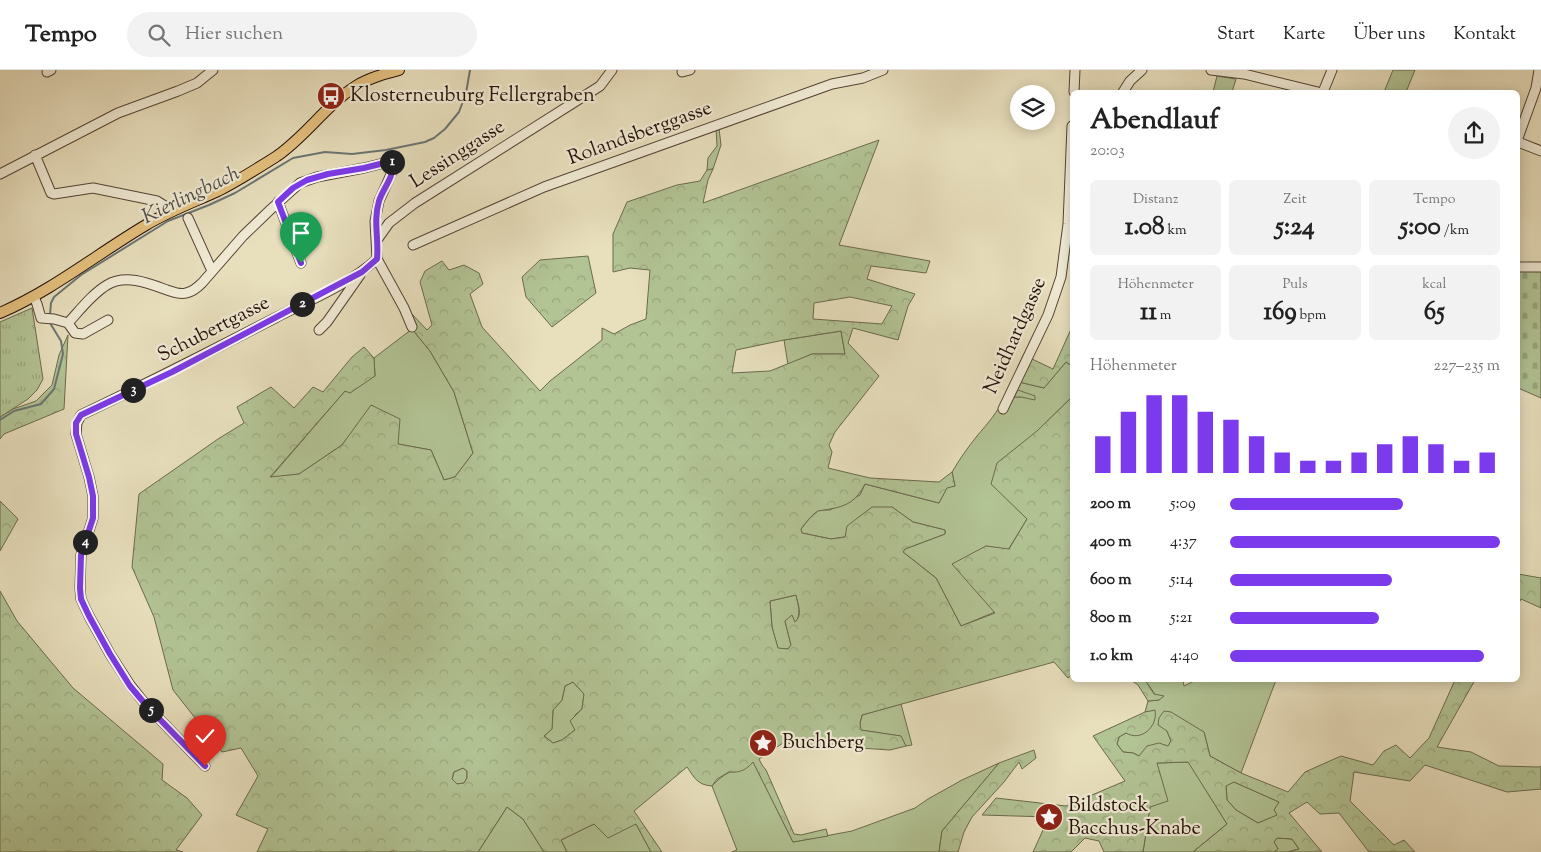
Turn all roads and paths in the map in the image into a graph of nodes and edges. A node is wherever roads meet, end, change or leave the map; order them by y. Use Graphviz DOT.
graph roads {
  1 [pos="213,70"];
  2 [pos="399,70"];
  3 [pos="612,70"];
  4 [pos="883,70"];
  5 [pos="1075,70"];
  6 [pos="1142,70"];
  7 [pos="1211,70"];
  8 [pos="1332,70"];
  9 [pos="1540,70"];
  10 [pos="374,74"];
  11 [pos="1539,81"];
  12 [pos="1074,90"];
  13 [pos="1124,90"];
  14 [pos="1310,90"];
  15 [pos="1324,90"];
  16 [pos="1520,133"];
  17 [pos="1520,143"];
  18 [pos="1541,151"];
  19 [pos="36,155"];
  20 [pos="0,174"];
  21 [pos="1070,175"];
  22 [pos="278,202"];
  23 [pos="173,211"];
  24 [pos="188,218"];
  25 [pos="377,240"];
  26 [pos="414,245"];
  27 [pos="377,259"];
  28 [pos="301,263"];
  29 [pos="1520,267"];
  30 [pos="1541,267"];
  31 [pos="212,270"];
  32 [pos="362,272"];
  33 [pos="34,297"];
  34 [pos="0,313"];
  35 [pos="108,320"];
  36 [pos="68,323"];
  37 [pos="412,327"];
  38 [pos="319,330"];
  39 [pos="1003,409"];
  40 [pos="205,766"];
  1 -- 19 [label="street"];
  2 -- 10 [label="main road"];
  3 -- 25 [label="street, Lessinggasse"];
  4 -- 26 [label="street, Rolandsberggasse"];
  5 -- 12 [label="street"];
  6 -- 13 [label="street"];
  7 -- 14 [label="street"];
  8 -- 15 [label="street"];
  9 -- 11 [label="street"];
  10 -- 23 [label="main road"];
  11 -- 16 [label="street"];
  17 -- 18 [label="street"];
  19 -- 20 [label="street"];
  19 -- 23 [label="street"];
  21 -- 39 [label="street, Neidhardgasse"];
  22 -- 25 [label="street"];
  22 -- 28 [label="street"];
  22 -- 31 [label="street"];
  23 -- 33 [label="main road"];
  24 -- 31 [label="street"];
  25 -- 27 [label="street"];
  27 -- 32 [label="street, Schubertgasse"];
  27 -- 37 [label="street"];
  29 -- 30 [label="street"];
  31 -- 36 [label="street"];
  32 -- 38 [label="street, Schubertgasse"];
  32 -- 40 [label="street, Schubertgasse"];
  33 -- 34 [label="main road"];
  33 -- 36 [label="street"];
  35 -- 36 [label="street"];
}
